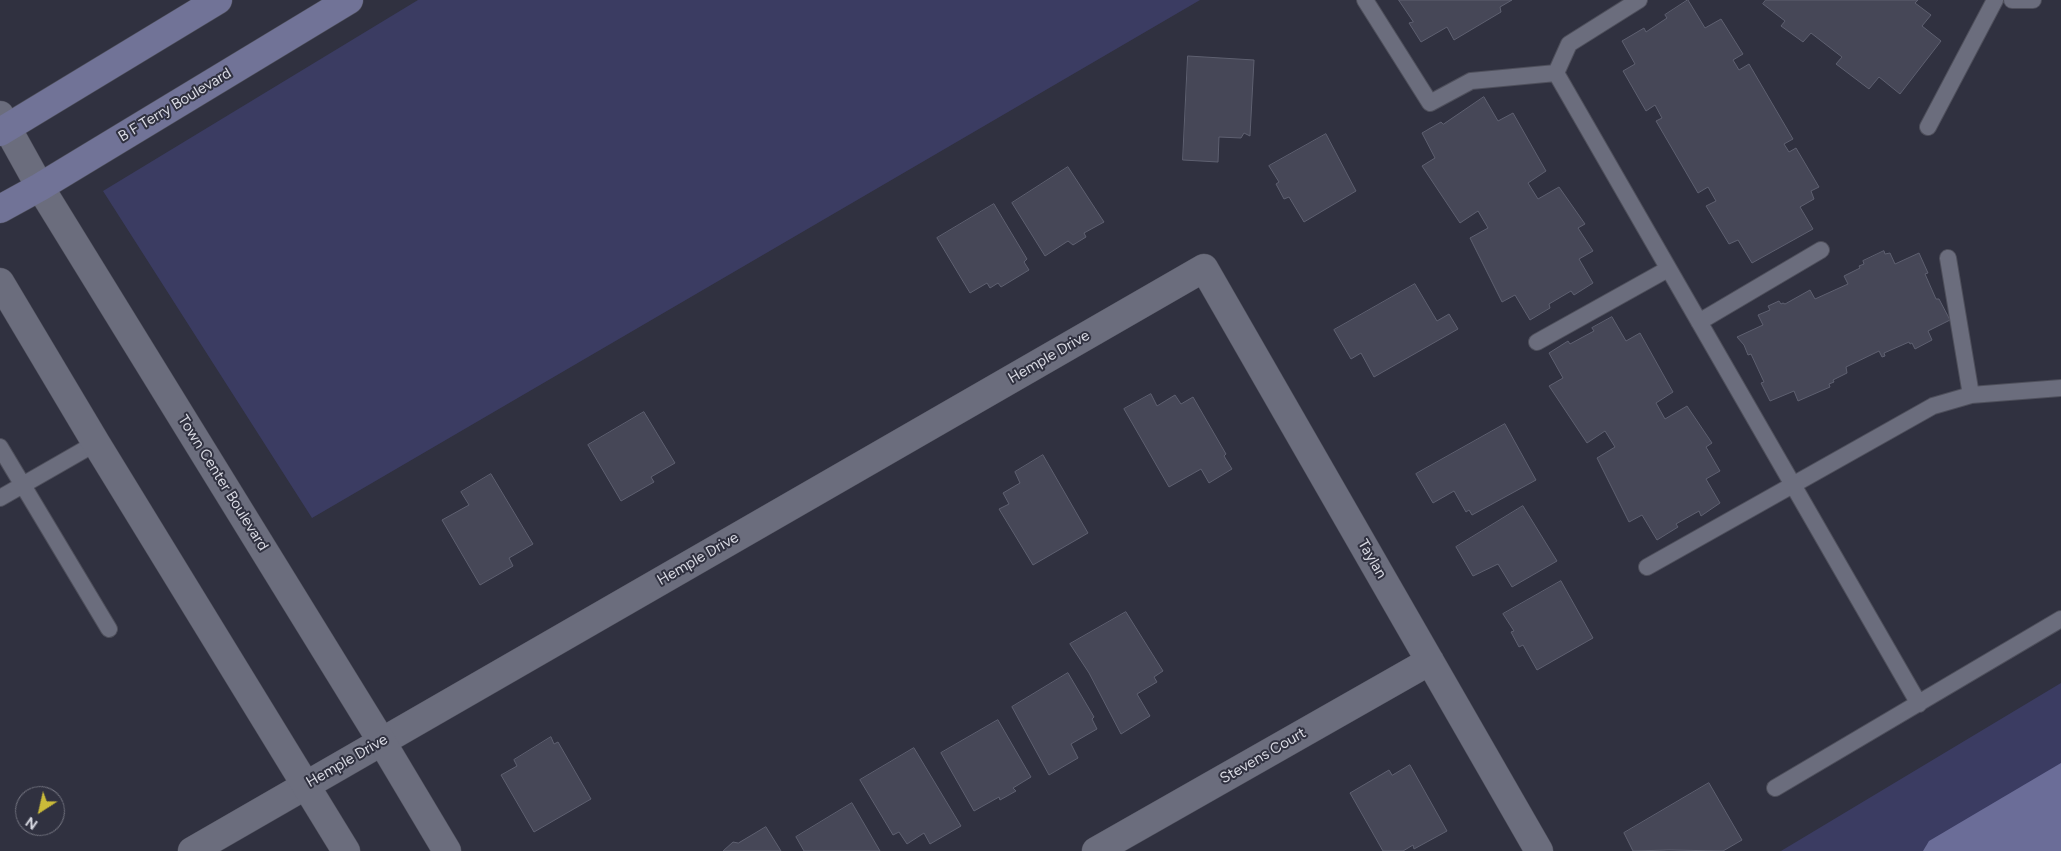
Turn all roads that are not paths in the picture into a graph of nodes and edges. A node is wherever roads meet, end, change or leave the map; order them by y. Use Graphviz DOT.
graph roads {
  1 [pos="218,0"];
  2 [pos="348,0"];
  3 [pos="1365,0"];
  4 [pos="1640,0"];
  5 [pos="1995,0"];
  6 [pos="2012,0"];
  7 [pos="2032,0"];
  8 [pos="1556,73"];
  9 [pos="3,125"];
  10 [pos="1928,127"];
  11 [pos="40,187"];
  12 [pos="0,209"];
  13 [pos="1821,250"];
  14 [pos="1948,258"];
  15 [pos="1204,268"];
  16 [pos="1668,269"];
  17 [pos="0,282"];
  18 [pos="1699,322"];
  19 [pos="1537,342"];
  20 [pos="2061,388"];
  21 [pos="1971,395"];
  22 [pos="96,443"];
  23 [pos="0,446"];
  24 [pos="23,485"];
  25 [pos="1792,485"];
  26 [pos="0,498"];
  27 [pos="1647,567"];
  28 [pos="2061,619"];
  29 [pos="109,629"];
  30 [pos="1430,662"];
  31 [pos="1919,704"];
  32 [pos="382,742"];
  33 [pos="306,785"];
  34 [pos="1775,788"];
  35 [pos="192,851"];
  36 [pos="346,851"];
  37 [pos="447,851"];
  38 [pos="1096,851"];
  39 [pos="1539,851"];
  1 -- 9 [label="main road"];
  2 -- 11 [label="main road, B F Terry Boulevard"];
  3 -- 8 [label="lane"];
  4 -- 8 [label="lane"];
  5 -- 10 [label="lane"];
  6 -- 7 [label="lane"];
  8 -- 16 [label="lane"];
  9 -- 11 [label="street, Town Center Boulevard"];
  11 -- 12 [label="main road, B F Terry Boulevard"];
  11 -- 32 [label="street, Town Center Boulevard"];
  13 -- 18 [label="lane"];
  14 -- 21 [label="lane"];
  15 -- 30 [label="street, Taylan"];
  15 -- 32 [label="street, Hemple Drive"];
  16 -- 18 [label="lane"];
  16 -- 19 [label="lane"];
  17 -- 22 [label="street"];
  18 -- 25 [label="lane"];
  20 -- 21 [label="lane"];
  21 -- 25 [label="lane"];
  22 -- 24 [label="lane"];
  22 -- 33 [label="street"];
  23 -- 24 [label="lane"];
  24 -- 26 [label="lane"];
  24 -- 29 [label="lane"];
  25 -- 27 [label="lane"];
  25 -- 31 [label="lane"];
  28 -- 31 [label="lane"];
  30 -- 38 [label="street, Stevens Court"];
  30 -- 39 [label="street, Taylan"];
  31 -- 34 [label="lane"];
  32 -- 33 [label="street, Hemple Drive"];
  32 -- 37 [label="street, Town Center Boulevard"];
  33 -- 35 [label="street, Hemple Drive"];
  33 -- 36 [label="street"];
}
